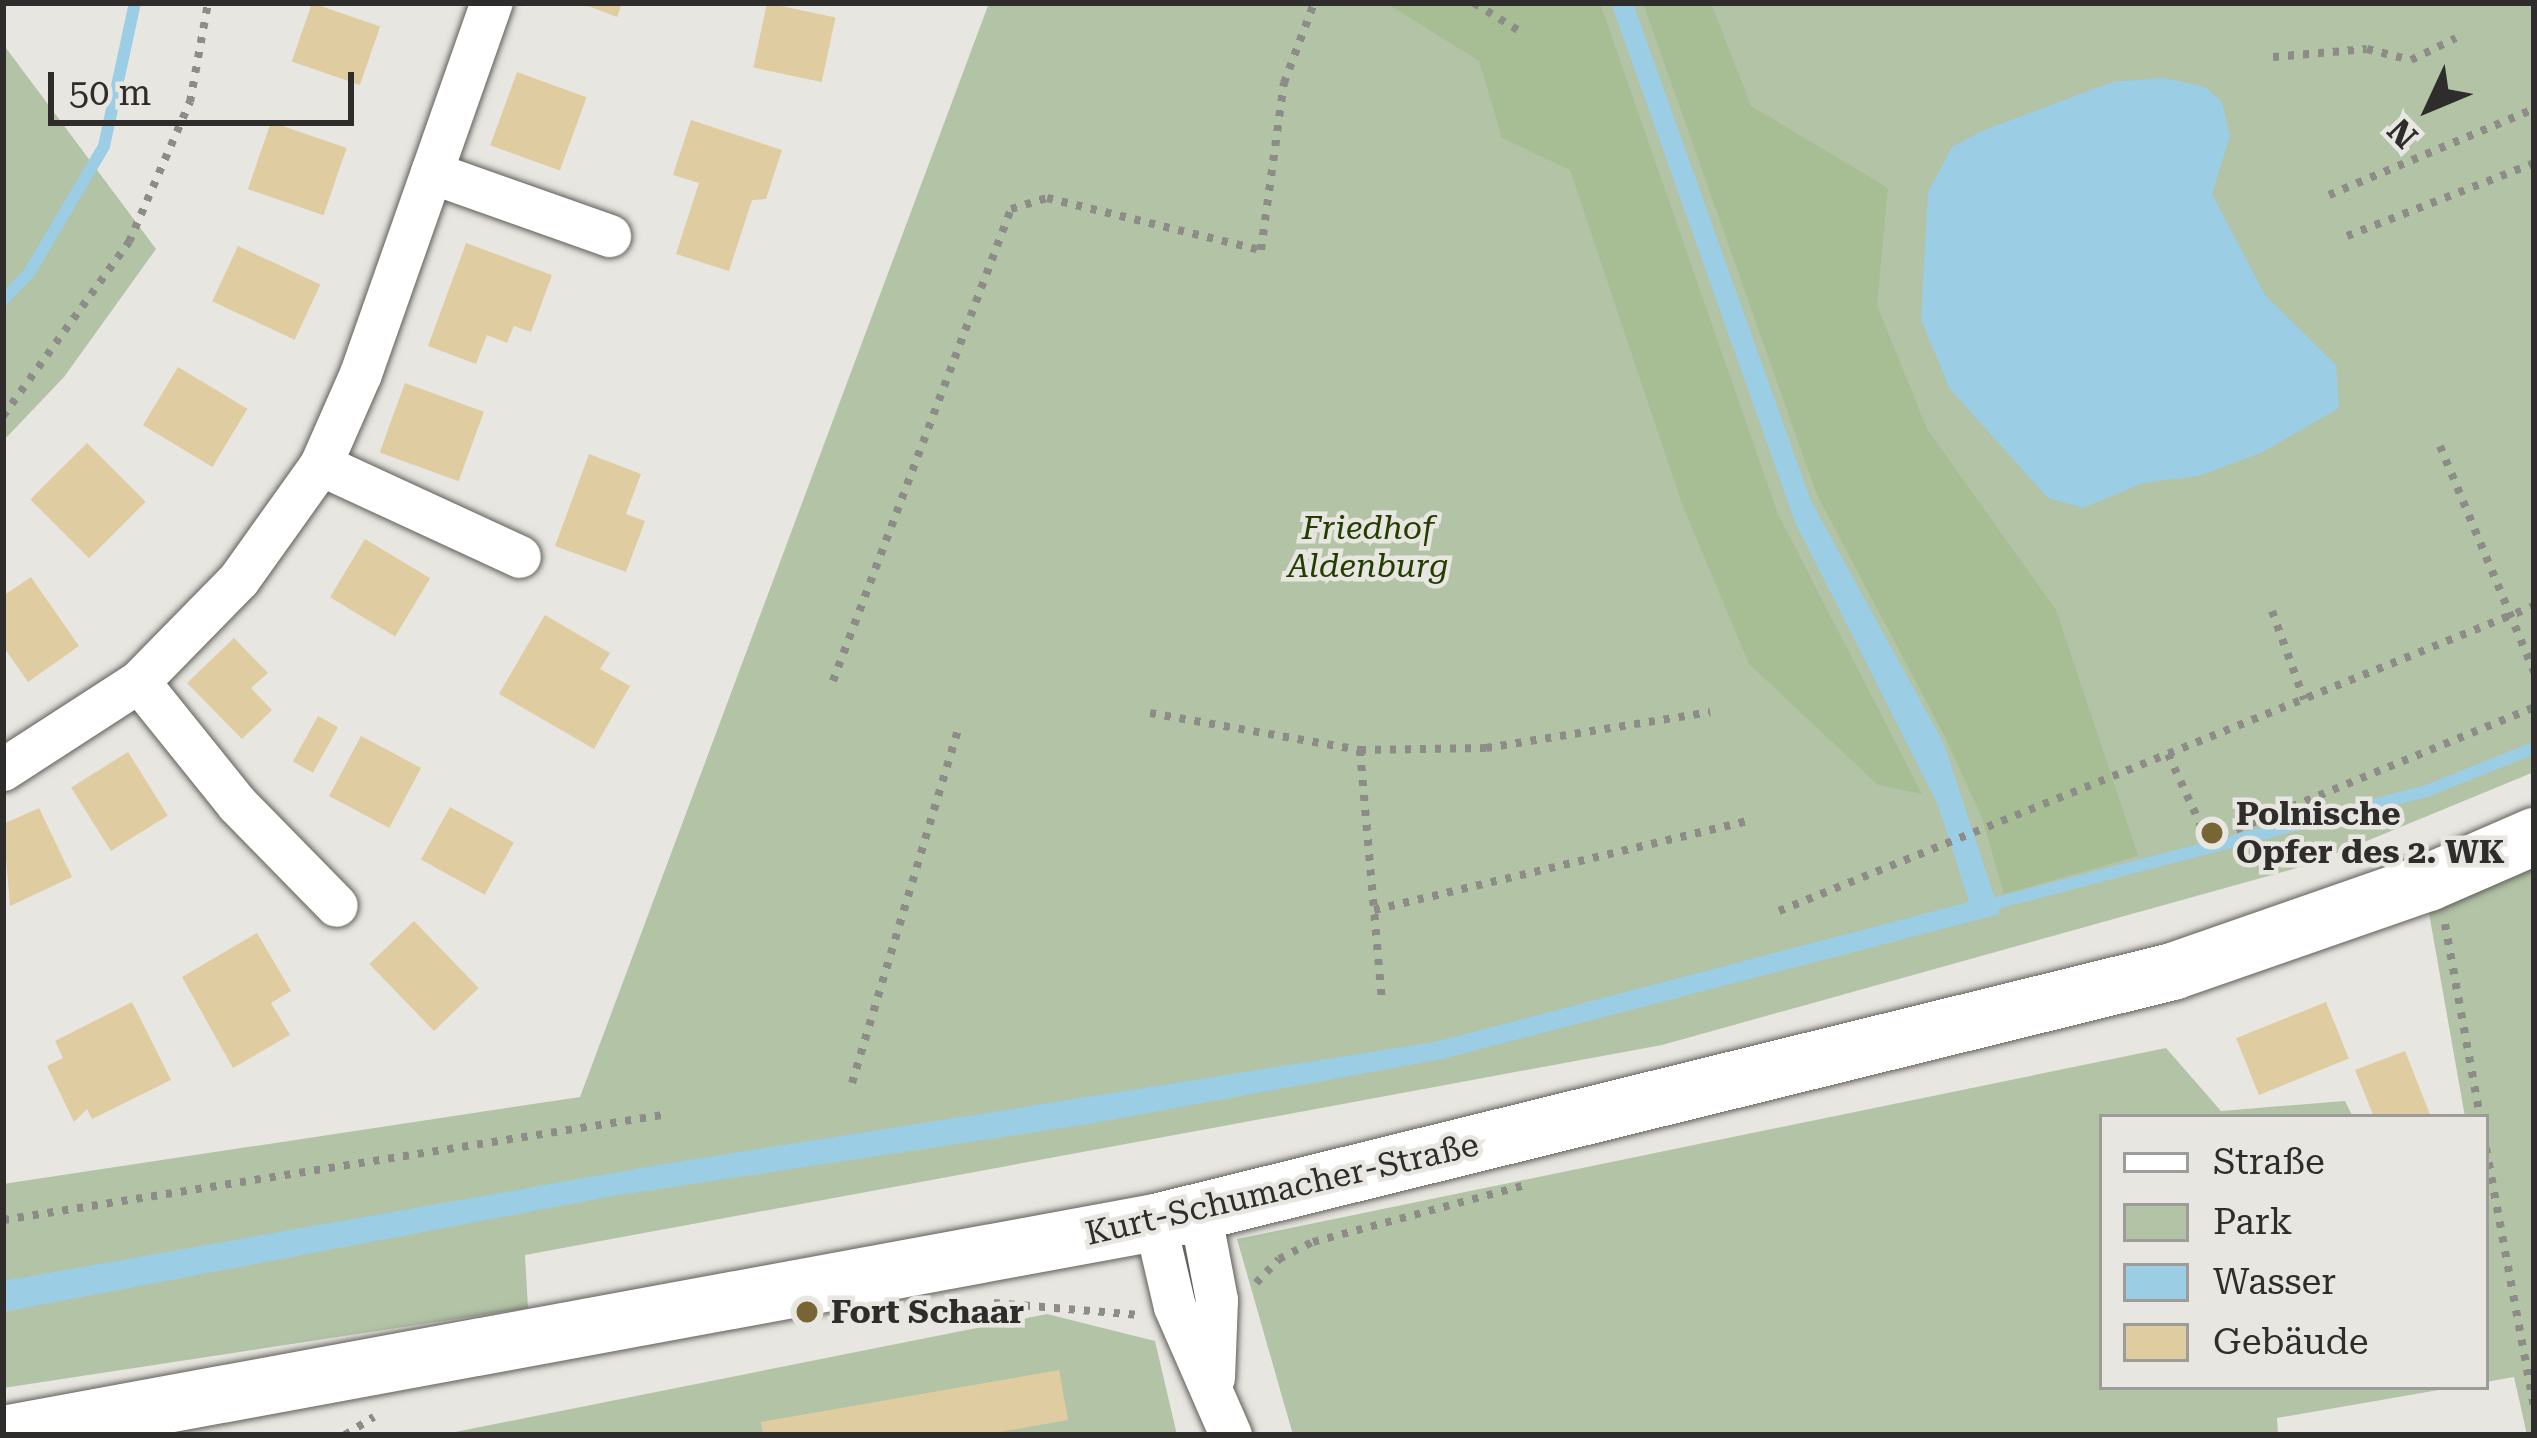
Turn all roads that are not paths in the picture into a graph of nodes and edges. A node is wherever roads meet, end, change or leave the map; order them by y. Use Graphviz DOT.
graph roads {
  1 [pos="492,3"];
  2 [pos="432,173"];
  3 [pos="610,236"];
  4 [pos="320,465"];
  5 [pos="520,557"];
  6 [pos="140,682"];
  7 [pos="3,770"];
  8 [pos="2534,836"];
  9 [pos="338,906"];
  10 [pos="1178,1216"];
  11 [pos="3,1434"];
  12 [pos="1231,1435"];
  1 -- 2 [label="street"];
  2 -- 3 [label="street"];
  2 -- 4 [label="street"];
  4 -- 5 [label="street"];
  4 -- 6 [label="street"];
  6 -- 7 [label="street"];
  6 -- 9 [label="street"];
  8 -- 10 [label="main road, Kurt-Schumacher-Straße"];
  10 -- 11 [label="main road, Kurt-Schumacher-Straße"];
  10 -- 12 [label="street"];
}
